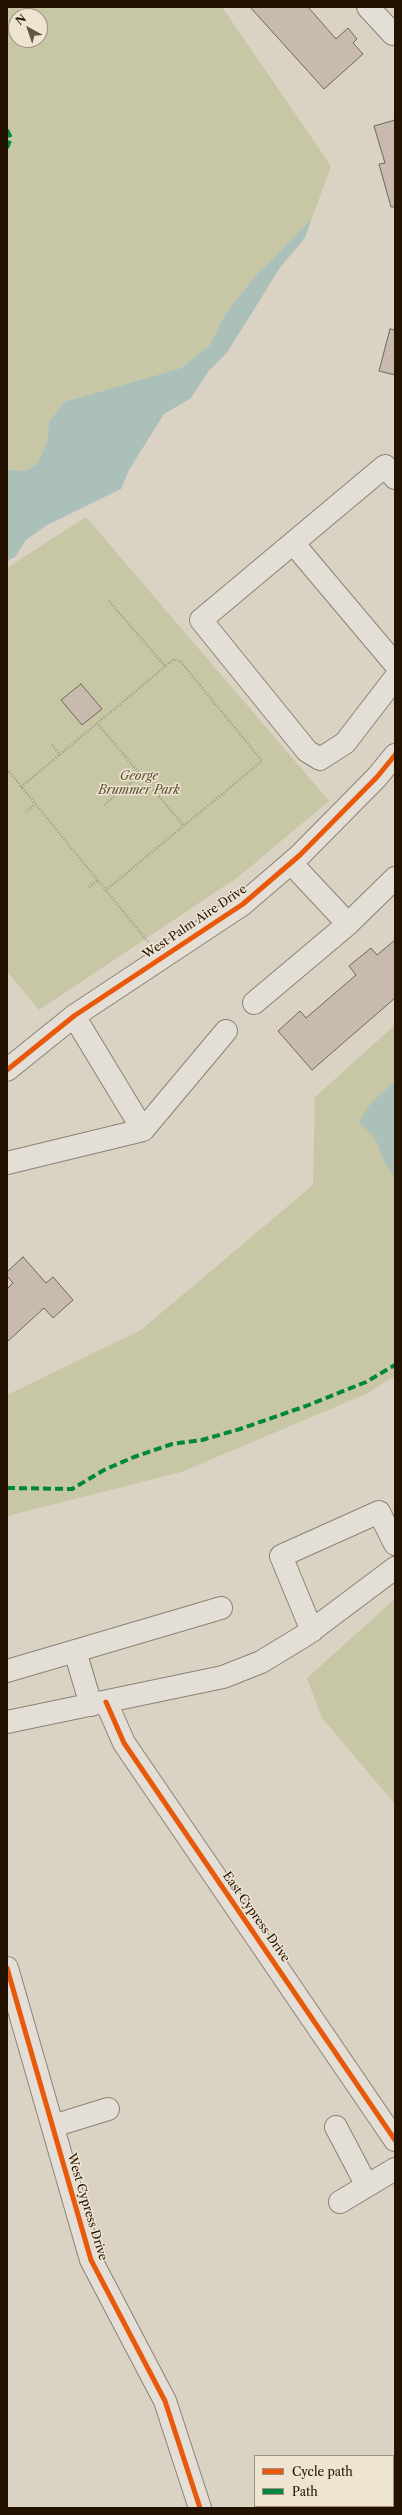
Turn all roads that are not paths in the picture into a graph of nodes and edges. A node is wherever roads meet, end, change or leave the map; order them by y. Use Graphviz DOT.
graph roads {
  1 [pos="368,7"];
  2 [pos="395,32"];
  3 [pos="395,478"];
  4 [pos="293,543"];
  5 [pos="395,664"];
  6 [pos="395,678"];
  7 [pos="395,755"];
  8 [pos="291,863"];
  9 [pos="395,878"];
  10 [pos="348,924"];
  11 [pos="254,1003"];
  12 [pos="74,1016"];
  13 [pos="226,1031"];
  14 [pos="7,1070"];
  15 [pos="143,1130"];
  16 [pos="7,1163"];
  17 [pos="395,1544"];
  18 [pos="395,1568"];
  19 [pos="221,1608"];
  20 [pos="312,1631"];
  21 [pos="75,1651"];
  22 [pos="7,1671"];
  23 [pos="99,1704"];
  24 [pos="7,1722"];
  25 [pos="7,1968"];
  26 [pos="108,2109"];
  27 [pos="53,2126"];
  28 [pos="336,2127"];
  29 [pos="395,2140"];
  30 [pos="395,2169"];
  31 [pos="367,2186"];
  32 [pos="340,2202"];
  33 [pos="200,2508"];
  1 -- 2 [label="street"];
  3 -- 4 [label="street"];
  4 -- 5 [label="street"];
  4 -- 6 [label="street"];
  7 -- 8 [label="street, West Palm Aire Drive"];
  8 -- 10 [label="street"];
  8 -- 12 [label="street, West Palm Aire Drive"];
  9 -- 10 [label="street"];
  10 -- 11 [label="street"];
  12 -- 14 [label="street, West Palm Aire Drive"];
  12 -- 15 [label="street"];
  13 -- 15 [label="street"];
  15 -- 16 [label="street"];
  17 -- 20 [label="street"];
  18 -- 20 [label="street"];
  19 -- 21 [label="street"];
  20 -- 23 [label="street"];
  21 -- 22 [label="street"];
  21 -- 23 [label="street, East Cypress Drive"];
  23 -- 24 [label="street"];
  23 -- 29 [label="street, East Cypress Drive"];
  25 -- 27 [label="street, West Cypress Drive"];
  26 -- 27 [label="street"];
  27 -- 33 [label="street, West Cypress Drive"];
  28 -- 31 [label="street"];
  30 -- 31 [label="street"];
  31 -- 32 [label="street"];
}
